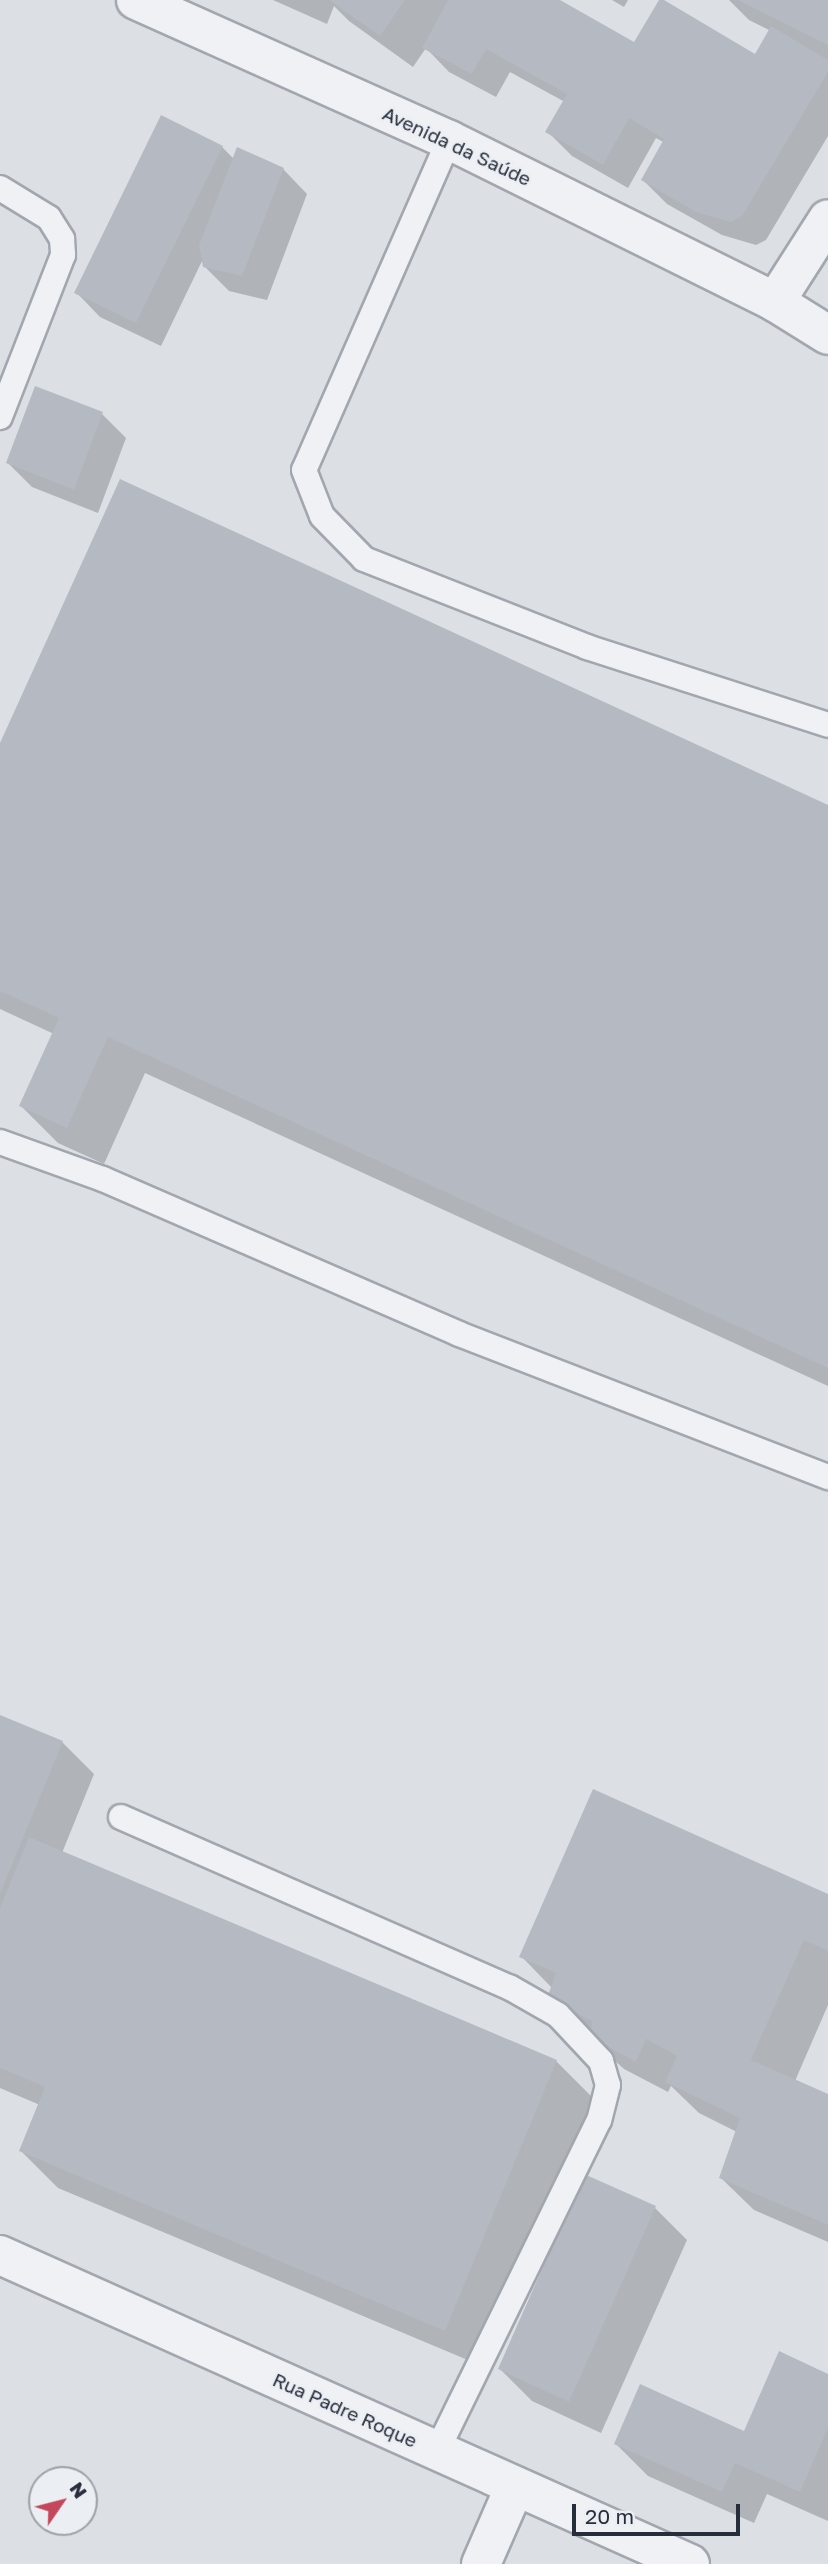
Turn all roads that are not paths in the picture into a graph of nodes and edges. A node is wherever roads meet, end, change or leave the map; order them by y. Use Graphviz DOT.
graph roads {
  1 [pos="136,0"];
  2 [pos="449,140"];
  3 [pos="0,188"];
  4 [pos="828,219"];
  5 [pos="775,302"];
  6 [pos="828,335"];
  7 [pos="0,416"];
  8 [pos="828,725"];
  9 [pos="0,1142"];
  10 [pos="828,1477"];
  11 [pos="121,1817"];
  12 [pos="0,2255"];
  13 [pos="437,2451"];
  14 [pos="516,2486"];
  15 [pos="481,2564"];
  16 [pos="690,2564"];
  1 -- 2 [label="street, Avenida da Saúde"];
  2 -- 5 [label="street, Avenida da Saúde"];
  2 -- 8 [label="lane"];
  3 -- 7 [label="lane"];
  4 -- 5 [label="street"];
  5 -- 6 [label="street, Avenida da Saúde"];
  9 -- 10 [label="lane"];
  11 -- 13 [label="lane"];
  12 -- 13 [label="street, Rua Padre Roque"];
  13 -- 14 [label="street, Rua Padre Roque"];
  14 -- 15 [label="street"];
  14 -- 16 [label="street, Rua Padre Roque"];
}
